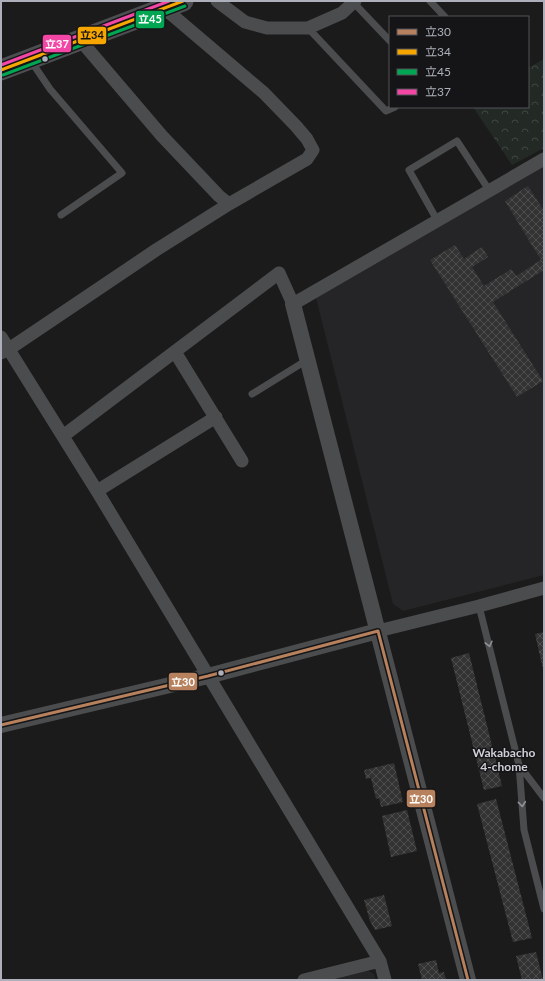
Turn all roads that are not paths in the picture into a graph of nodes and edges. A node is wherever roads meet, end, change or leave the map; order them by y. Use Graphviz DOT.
graph roads {
  1 [pos="217,1"];
  2 [pos="430,1"];
  3 [pos="354,2"];
  4 [pos="173,4"];
  5 [pos="444,16"];
  6 [pos="308,28"];
  7 [pos="83,39"];
  8 [pos="389,40"];
  9 [pos="30,59"];
  10 [pos="1,70"];
  11 [pos="393,108"];
  12 [pos="544,158"];
  13 [pos="489,190"];
  14 [pos="229,204"];
  15 [pos="61,215"];
  16 [pos="437,220"];
  17 [pos="293,304"];
  18 [pos="1,337"];
  19 [pos="5,351"];
  20 [pos="175,352"];
  21 [pos="307,360"];
  22 [pos="252,394"];
  23 [pos="216,417"];
  24 [pos="63,436"];
  25 [pos="242,460"];
  26 [pos="97,491"];
  27 [pos="544,588"];
  28 [pos="479,606"];
  29 [pos="378,631"];
  30 [pos="208,676"];
  31 [pos="1,725"];
  32 [pos="519,765"];
  33 [pos="544,798"];
  34 [pos="544,909"];
  35 [pos="380,961"];
  36 [pos="304,980"];
  37 [pos="384,980"];
  38 [pos="468,980"];
  1 -- 6 [label="street"];
  2 -- 5 [label="lane"];
  3 -- 6 [label="street"];
  3 -- 8 [label="lane"];
  4 -- 7 [label="main road"];
  4 -- 14 [label="street"];
  6 -- 11 [label="lane"];
  7 -- 9 [label="main road"];
  7 -- 14 [label="street"];
  9 -- 10 [label="main road"];
  9 -- 15 [label="lane"];
  12 -- 13 [label="street"];
  13 -- 16 [label="street"];
  13 -- 16 [label="lane"];
  14 -- 19 [label="street"];
  16 -- 17 [label="street"];
  17 -- 20 [label="street"];
  17 -- 21 [label="street"];
  18 -- 19 [label="street"];
  19 -- 24 [label="street"];
  20 -- 23 [label="street"];
  20 -- 24 [label="street"];
  21 -- 22 [label="lane"];
  21 -- 29 [label="street"];
  23 -- 25 [label="street"];
  23 -- 26 [label="street"];
  24 -- 26 [label="street"];
  26 -- 30 [label="street"];
  27 -- 28 [label="street"];
  28 -- 29 [label="street"];
  28 -- 32 [label="lane, one-way"];
  29 -- 30 [label="street"];
  29 -- 38 [label="street"];
  30 -- 31 [label="street"];
  30 -- 35 [label="street"];
  32 -- 33 [label="lane"];
  32 -- 34 [label="lane, one-way"];
  35 -- 36 [label="street"];
  35 -- 37 [label="street"];
}
